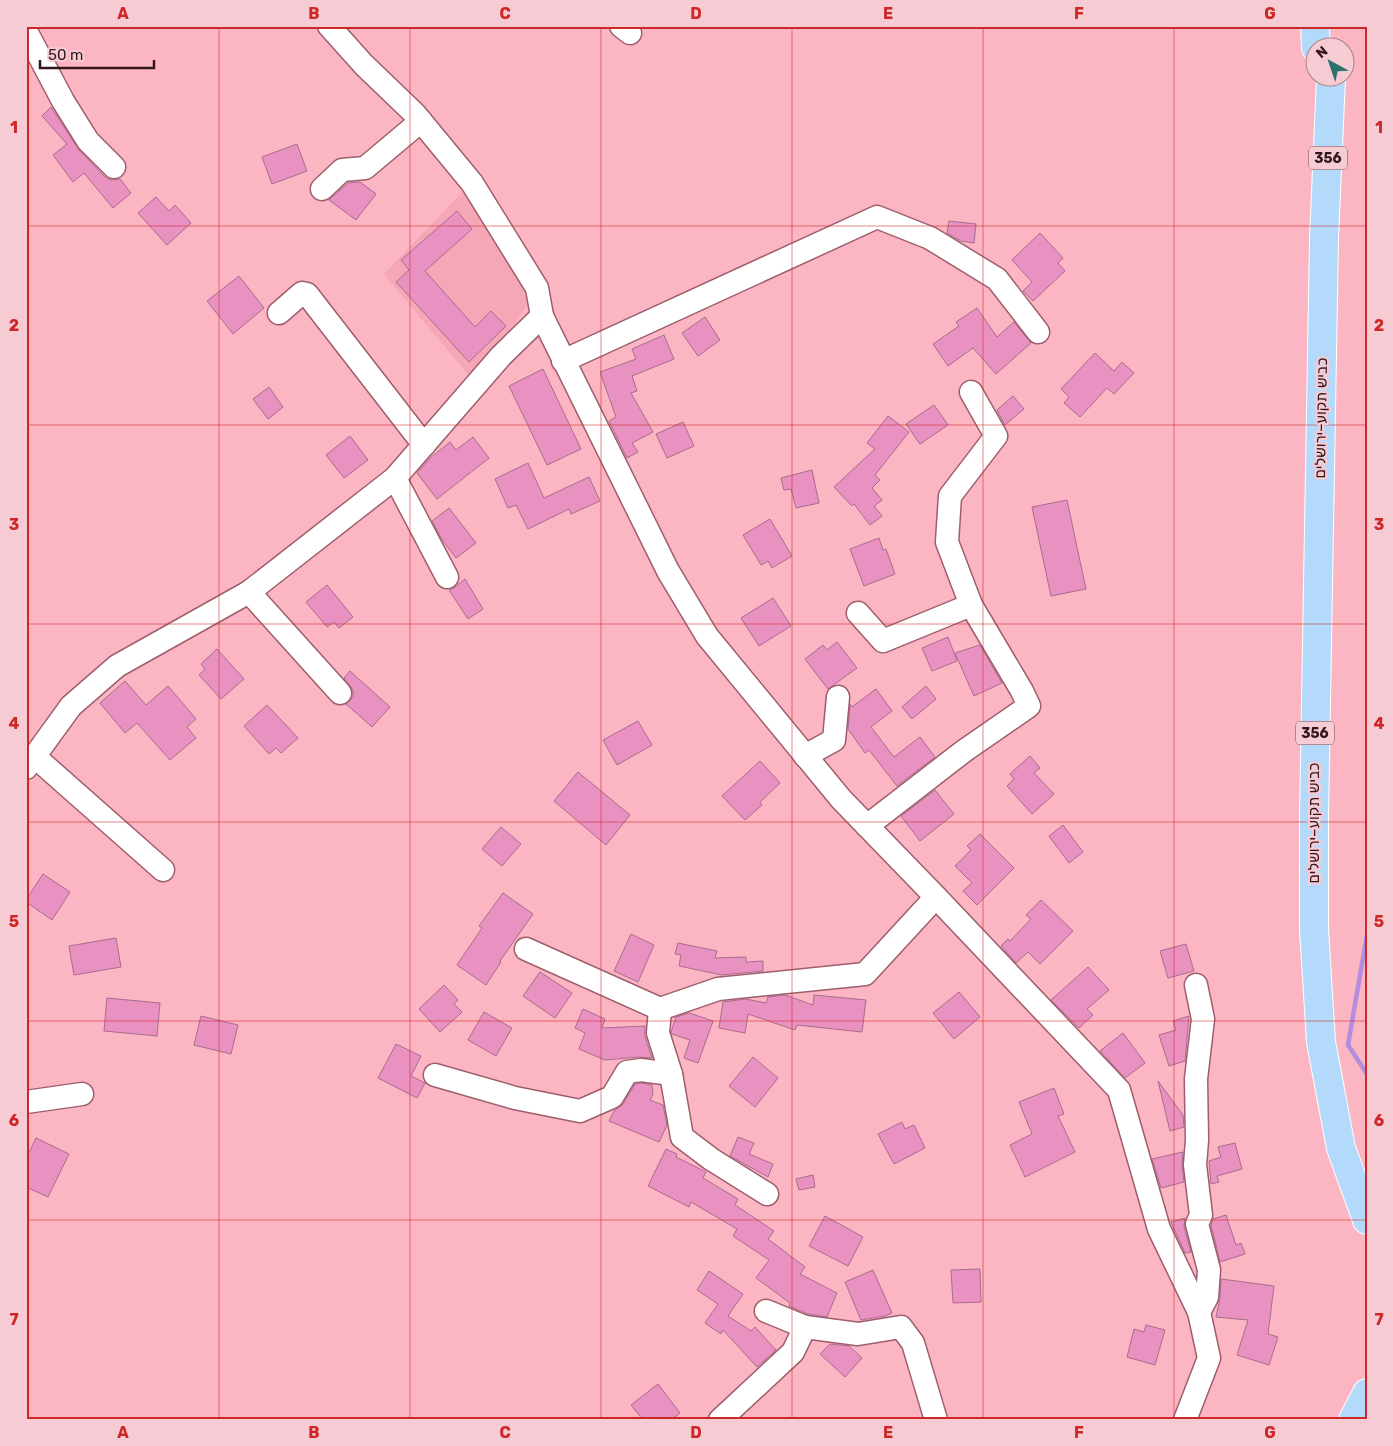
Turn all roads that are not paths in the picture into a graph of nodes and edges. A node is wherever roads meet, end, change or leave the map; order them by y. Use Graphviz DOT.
graph roads {
  1 [pos="330,26"];
  2 [pos="26,31"];
  3 [pos="1317,88"];
  4 [pos="1331,88"];
  5 [pos="421,121"];
  6 [pos="114,167"];
  7 [pos="322,190"];
  8 [pos="1324,238"];
  9 [pos="279,313"];
  10 [pos="542,316"];
  11 [pos="1038,332"];
  12 [pos="563,361"];
  13 [pos="971,392"];
  14 [pos="424,445"];
  15 [pos="395,478"];
  16 [pos="448,577"];
  17 [pos="250,592"];
  18 [pos="971,605"];
  19 [pos="858,613"];
  20 [pos="340,693"];
  21 [pos="838,697"];
  22 [pos="805,756"];
  23 [pos="30,762"];
  24 [pos="867,826"];
  25 [pos="163,870"];
  26 [pos="936,897"];
  27 [pos="526,950"];
  28 [pos="1196,985"];
  29 [pos="660,1009"];
  30 [pos="435,1074"];
  31 [pos="671,1074"];
  32 [pos="82,1094"];
  33 [pos="26,1102"];
  34 [pos="767,1194"];
  35 [pos="1367,1220"];
  36 [pos="766,1311"];
  37 [pos="1199,1312"];
  38 [pos="805,1327"];
  39 [pos="1367,1393"];
  40 [pos="720,1420"];
  41 [pos="936,1420"];
  42 [pos="1185,1420"];
  43 [pos="1353,1420"];
  1 -- 5 [label="street"];
  2 -- 6 [label="street"];
  3 -- 8 [label="main road, כביש תקוע–ירושלים / 356"];
  4 -- 8 [label="main road, כביש תקוע–ירושלים / 356"];
  5 -- 7 [label="street"];
  5 -- 10 [label="street"];
  8 -- 35 [label="main road, כביש תקוע–ירושלים / 356"];
  9 -- 14 [label="street"];
  10 -- 12 [label="street"];
  10 -- 14 [label="street"];
  11 -- 12 [label="street"];
  12 -- 22 [label="street"];
  13 -- 18 [label="street"];
  14 -- 15 [label="street"];
  15 -- 16 [label="street"];
  15 -- 17 [label="street"];
  17 -- 20 [label="street"];
  17 -- 23 [label="street"];
  18 -- 19 [label="street"];
  18 -- 24 [label="street"];
  21 -- 22 [label="street"];
  22 -- 24 [label="street"];
  23 -- 25 [label="street"];
  24 -- 26 [label="street"];
  26 -- 29 [label="street"];
  26 -- 37 [label="street"];
  27 -- 29 [label="street"];
  28 -- 37 [label="street"];
  29 -- 31 [label="street"];
  30 -- 31 [label="street"];
  31 -- 34 [label="street"];
  32 -- 33 [label="street"];
  36 -- 38 [label="street"];
  37 -- 42 [label="street"];
  38 -- 40 [label="street"];
  38 -- 41 [label="street"];
  39 -- 43 [label="main road"];
}
